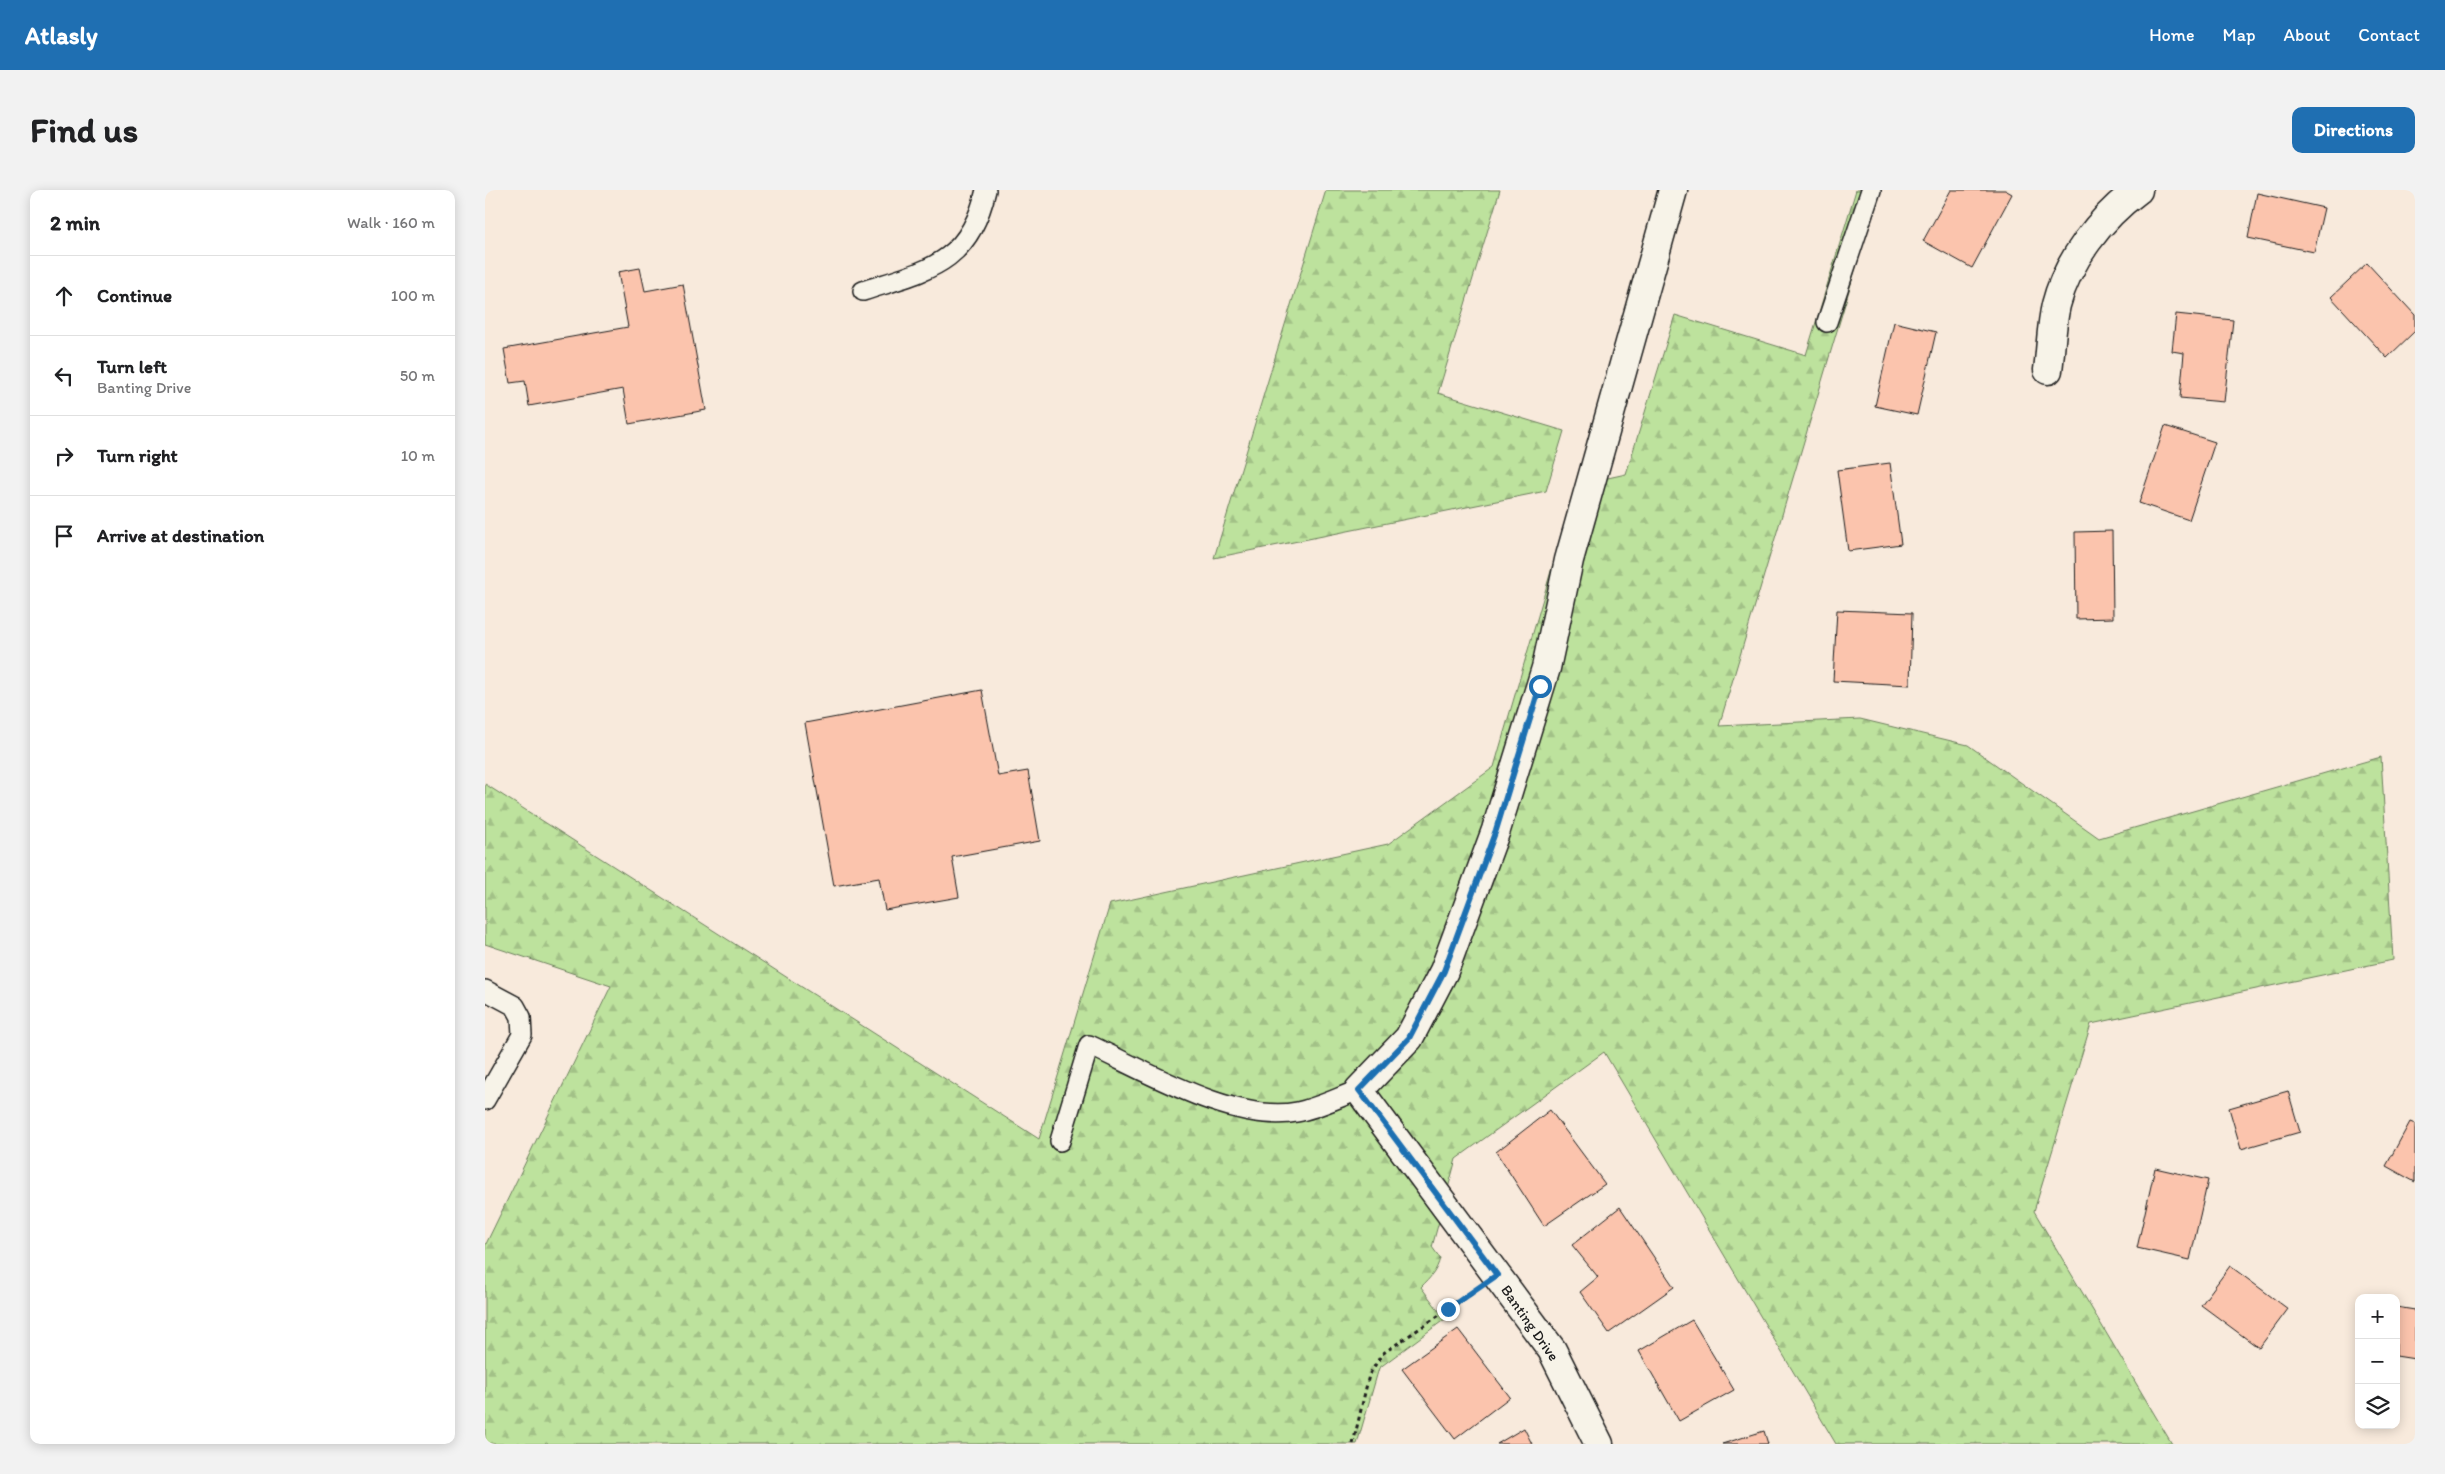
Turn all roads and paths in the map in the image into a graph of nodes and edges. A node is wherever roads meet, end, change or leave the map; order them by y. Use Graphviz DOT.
graph roads {
  1 [pos="986,190"];
  2 [pos="1673,190"];
  3 [pos="1871,190"];
  4 [pos="2138,190"];
  5 [pos="863,291"];
  6 [pos="1827,322"];
  7 [pos="2048,370"];
  8 [pos="485,990"];
  9 [pos="1359,1090"];
  10 [pos="485,1100"];
  11 [pos="1059,1141"];
  12 [pos="1497,1275"];
  13 [pos="1353,1444"];
  14 [pos="1599,1444"];
  1 -- 5 [label="lane"];
  2 -- 9 [label="street"];
  3 -- 6 [label="lane"];
  4 -- 7 [label="street"];
  8 -- 10 [label="lane"];
  9 -- 11 [label="lane"];
  9 -- 12 [label="street, Banting Drive"];
  12 -- 13 [label="path"];
  12 -- 14 [label="street, Banting Drive"];
}
